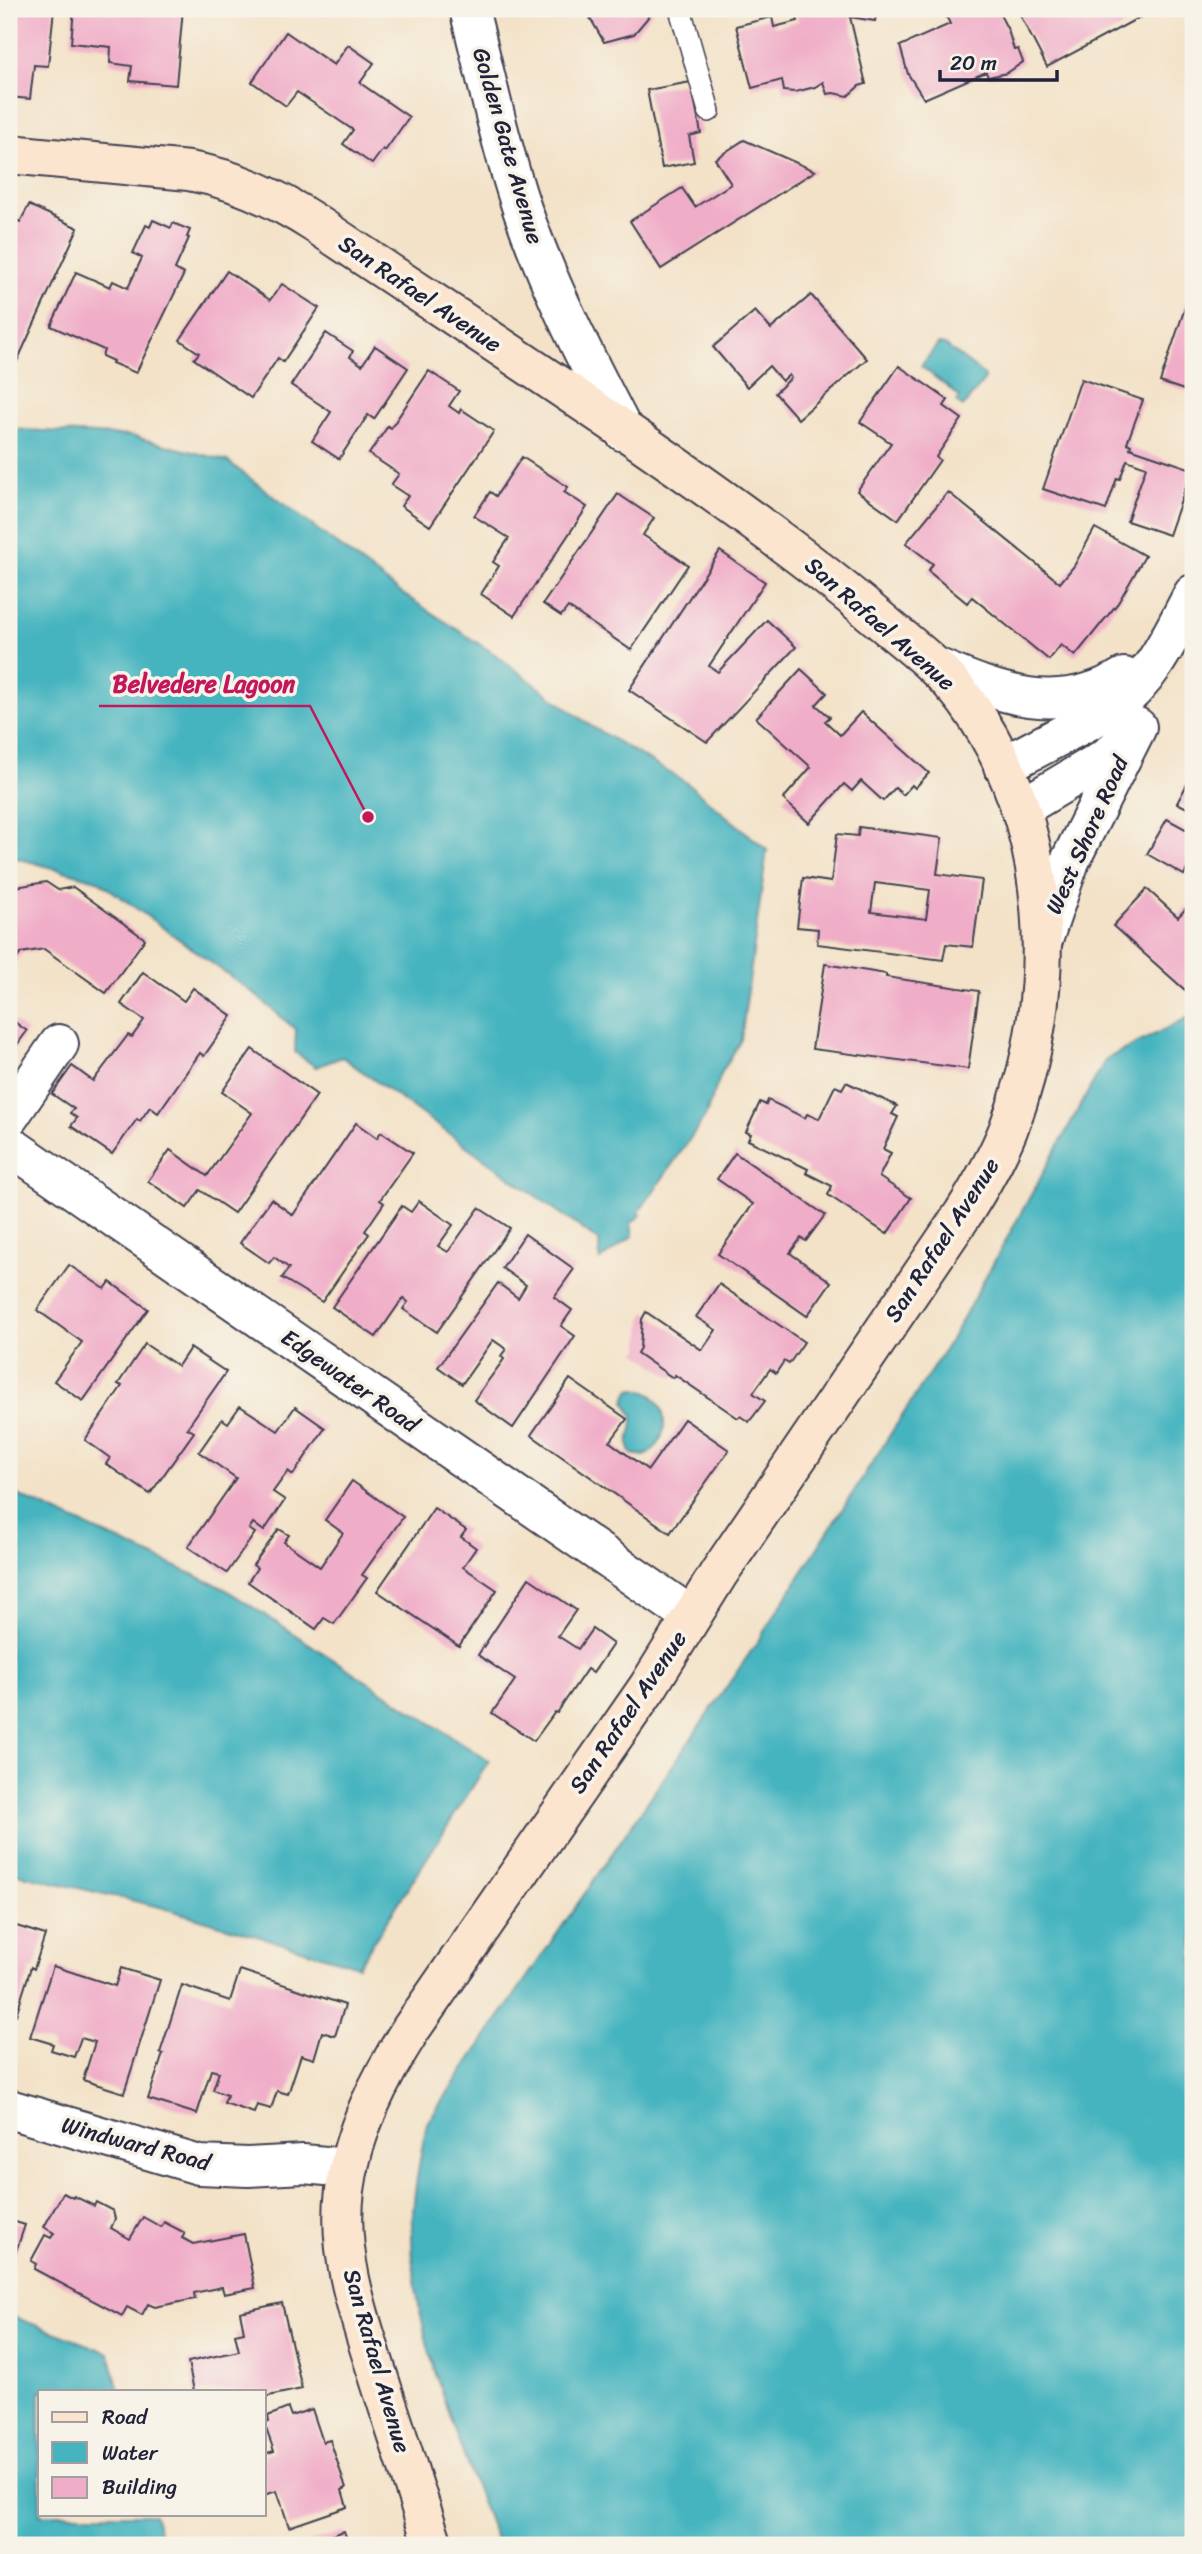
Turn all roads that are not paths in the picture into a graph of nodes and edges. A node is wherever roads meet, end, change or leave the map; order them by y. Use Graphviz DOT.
graph roads {
  1 [pos="470,9"];
  2 [pos="680,9"];
  3 [pos="709,111"];
  4 [pos="9,154"];
  5 [pos="624,432"];
  6 [pos="1193,594"];
  7 [pos="1165,648"];
  8 [pos="934,666"];
  9 [pos="1137,727"];
  10 [pos="1003,766"];
  11 [pos="1020,808"];
  12 [pos="1041,945"];
  13 [pos="60,1044"];
  14 [pos="9,1117"];
  15 [pos="9,1145"];
  16 [pos="691,1616"];
  17 [pos="9,2109"];
  18 [pos="349,2168"];
  19 [pos="433,2545"];
  1 -- 5 [label="street, Golden Gate Avenue"];
  2 -- 3 [label="lane"];
  4 -- 5 [label="street, San Rafael Avenue"];
  5 -- 8 [label="street, San Rafael Avenue"];
  6 -- 7 [label="street, West Shore Road"];
  7 -- 8 [label="street, West Shore Road"];
  7 -- 9 [label="street, West Shore Road"];
  7 -- 10 [label="street, West Shore Road"];
  8 -- 10 [label="street, San Rafael Avenue"];
  9 -- 11 [label="street, West Shore Road"];
  9 -- 12 [label="street, West Shore Road"];
  10 -- 11 [label="street, San Rafael Avenue"];
  11 -- 12 [label="street, San Rafael Avenue"];
  12 -- 16 [label="street, San Rafael Avenue"];
  13 -- 14 [label="street"];
  15 -- 16 [label="street, Edgewater Road"];
  16 -- 18 [label="street, San Rafael Avenue"];
  17 -- 18 [label="street, Windward Road"];
  18 -- 19 [label="street, San Rafael Avenue"];
}
